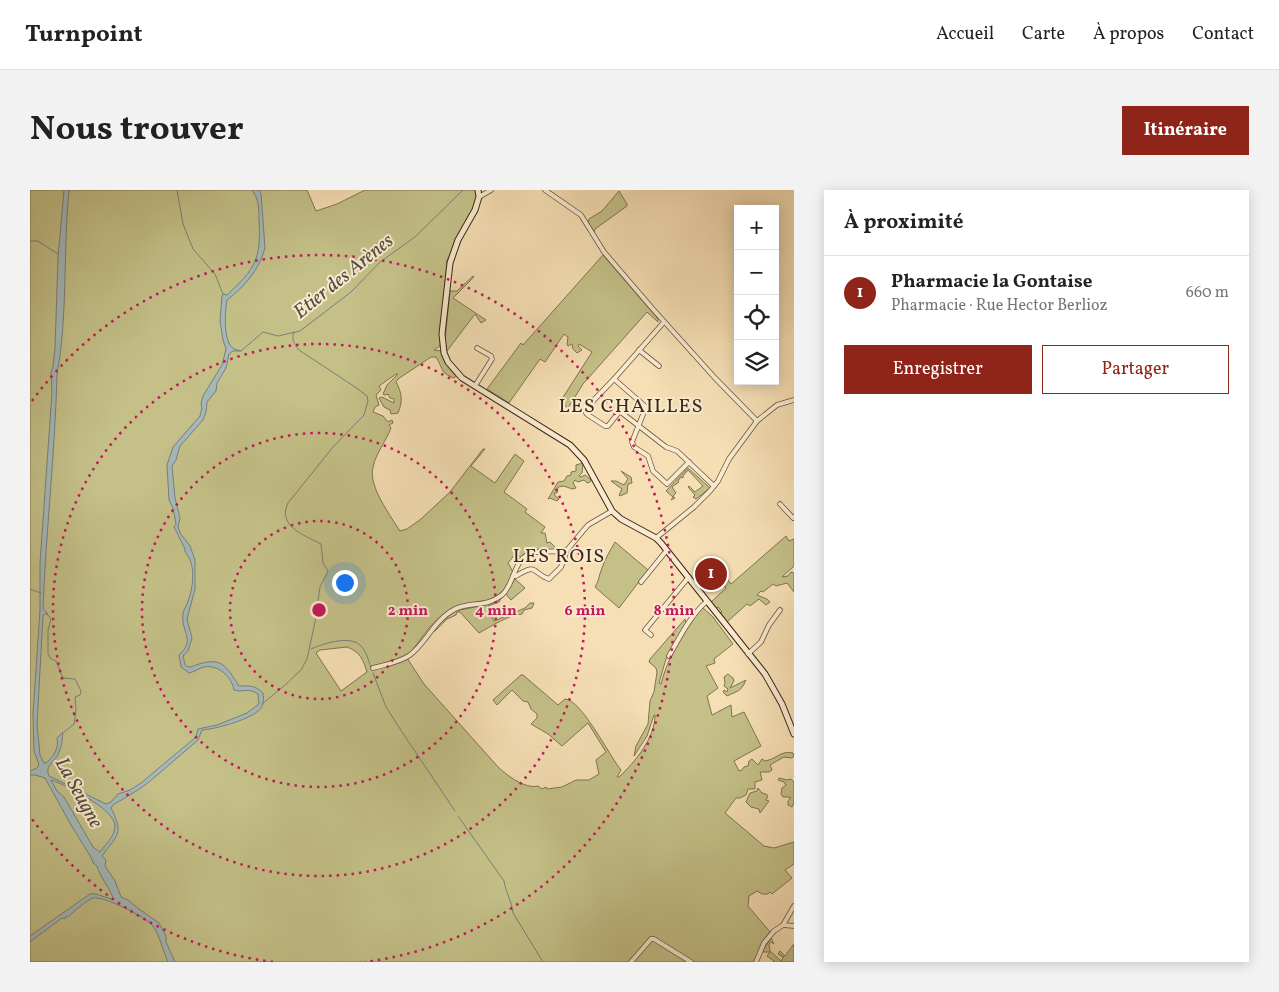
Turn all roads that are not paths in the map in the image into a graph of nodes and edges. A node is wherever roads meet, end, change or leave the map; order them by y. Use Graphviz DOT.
graph roads {
  1 [pos="478,190"];
  2 [pos="491,190"];
  3 [pos="545,190"];
  4 [pos="479,197"];
  5 [pos="664,322"];
  6 [pos="477,348"];
  7 [pos="639,350"];
  8 [pos="659,366"];
  9 [pos="614,379"];
  10 [pos="475,386"];
  11 [pos="794,400"];
  12 [pos="757,421"];
  13 [pos="639,425"];
  14 [pos="689,462"];
  15 [pos="714,486"];
  16 [pos="780,504"];
  17 [pos="612,511"];
  18 [pos="794,518"];
  19 [pos="656,538"];
  20 [pos="566,550"];
  21 [pos="667,550"];
  22 [pos="513,576"];
  23 [pos="688,578"];
  24 [pos="641,582"];
  25 [pos="706,602"];
  26 [pos="780,610"];
  27 [pos="651,635"];
  28 [pos="748,654"];
  29 [pos="669,656"];
  30 [pos="373,668"];
  31 [pos="794,734"];
  32 [pos="794,906"];
  33 [pos="783,925"];
  34 [pos="794,926"];
  35 [pos="631,962"];
  36 [pos="691,962"];
  37 [pos="756,962"];
  1 -- 4 [label="street"];
  2 -- 4 [label="street"];
  3 -- 5 [label="street"];
  4 -- 10 [label="street"];
  5 -- 7 [label="street"];
  5 -- 12 [label="street"];
  6 -- 10 [label="street"];
  7 -- 8 [label="street"];
  7 -- 9 [label="street"];
  9 -- 13 [label="street"];
  9 -- 13 [label="street"];
  10 -- 17 [label="street"];
  11 -- 12 [label="street"];
  12 -- 15 [label="street"];
  13 -- 14 [label="street"];
  13 -- 14 [label="street"];
  14 -- 15 [label="street"];
  15 -- 19 [label="street"];
  16 -- 18 [label="street"];
  17 -- 19 [label="street"];
  17 -- 20 [label="street"];
  19 -- 21 [label="street"];
  20 -- 22 [label="street"];
  20 -- 22 [label="street"];
  21 -- 23 [label="street"];
  21 -- 24 [label="street"];
  22 -- 30 [label="street"];
  23 -- 25 [label="street"];
  23 -- 27 [label="street"];
  25 -- 28 [label="street"];
  25 -- 29 [label="street"];
  26 -- 28 [label="street"];
  28 -- 31 [label="street"];
  32 -- 33 [label="street"];
  33 -- 34 [label="street"];
  33 -- 37 [label="street"];
  35 -- 36 [label="street"];
}
